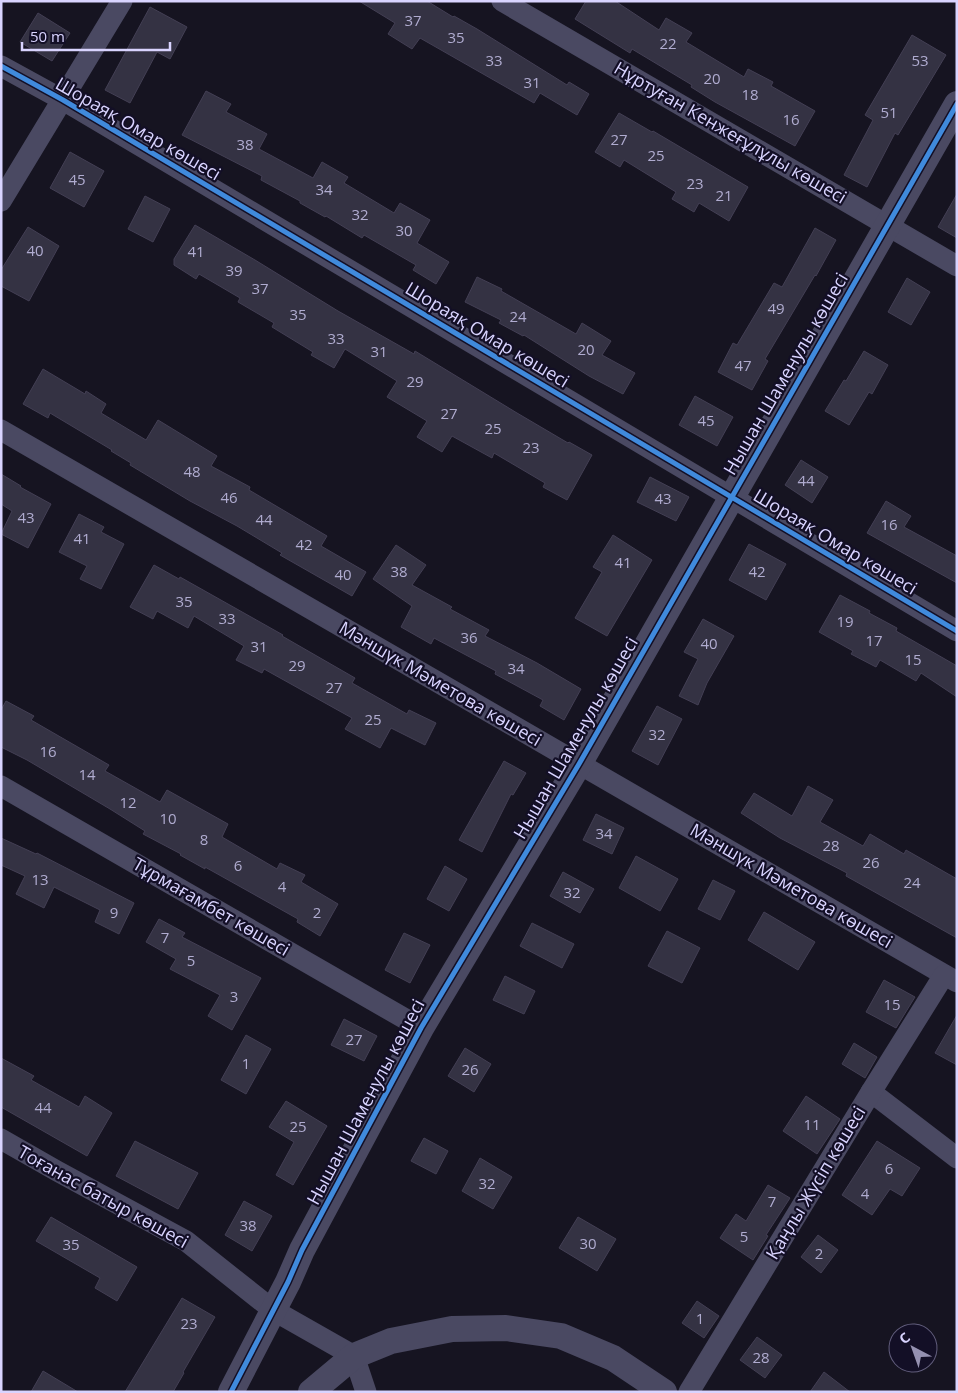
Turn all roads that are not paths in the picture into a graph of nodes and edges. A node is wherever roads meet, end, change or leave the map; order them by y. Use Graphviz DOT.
graph roads {
  1 [pos="122,1"];
  2 [pos="502,1"];
  3 [pos="1,66"];
  4 [pos="63,100"];
  5 [pos="957,104"];
  6 [pos="1,201"];
  7 [pos="888,225"];
  8 [pos="957,266"];
  9 [pos="1,430"];
  10 [pos="731,496"];
  11 [pos="957,631"];
  12 [pos="579,764"];
  13 [pos="1,786"];
  14 [pos="950,979"];
  15 [pos="421,1028"];
  16 [pos="871,1092"];
  17 [pos="1,1139"];
  18 [pos="957,1158"];
  19 [pos="273,1310"];
  20 [pos="354,1356"];
  21 [pos="231,1392"];
  22 [pos="311,1392"];
  23 [pos="366,1392"];
  24 [pos="664,1392"];
  25 [pos="689,1392"];
  1 -- 4 [label="street"];
  2 -- 7 [label="street, Нұртуған Кенжеғұлұлы көшесі"];
  3 -- 4 [label="street, Шораяқ Омар көшесі"];
  4 -- 6 [label="street"];
  4 -- 10 [label="street, Шораяқ Омар көшесі"];
  5 -- 7 [label="street, Нышан Шаменулы көшесі"];
  7 -- 8 [label="street, Нұртуған Кенжеғұлұлы көшесі"];
  7 -- 10 [label="street, Нышан Шаменулы көшесі"];
  9 -- 12 [label="street, Мәншүк Мәметова көшесі"];
  10 -- 11 [label="street, Шораяқ Омар көшесі"];
  10 -- 12 [label="street, Нышан Шаменулы көшесі"];
  12 -- 14 [label="street, Мәншүк Мәметова көшесі"];
  12 -- 15 [label="street, Нышан Шаменулы көшесі"];
  13 -- 15 [label="street, Тұрмағамбет көшесі"];
  14 -- 16 [label="street, Қаңлы Жүсіп көшесі"];
  15 -- 19 [label="street, Нышан Шаменулы көшесі"];
  16 -- 18 [label="street"];
  16 -- 25 [label="street, Қаңлы Жүсіп көшесі"];
  17 -- 19 [label="street, Тоғанас батыр көшесі"];
  19 -- 20 [label="street, Тоғанас батыр көшесі"];
  19 -- 21 [label="street, Нышан Шаменулы көшесі"];
  20 -- 22 [label="street"];
  20 -- 23 [label="street"];
  20 -- 24 [label="street"];
}
